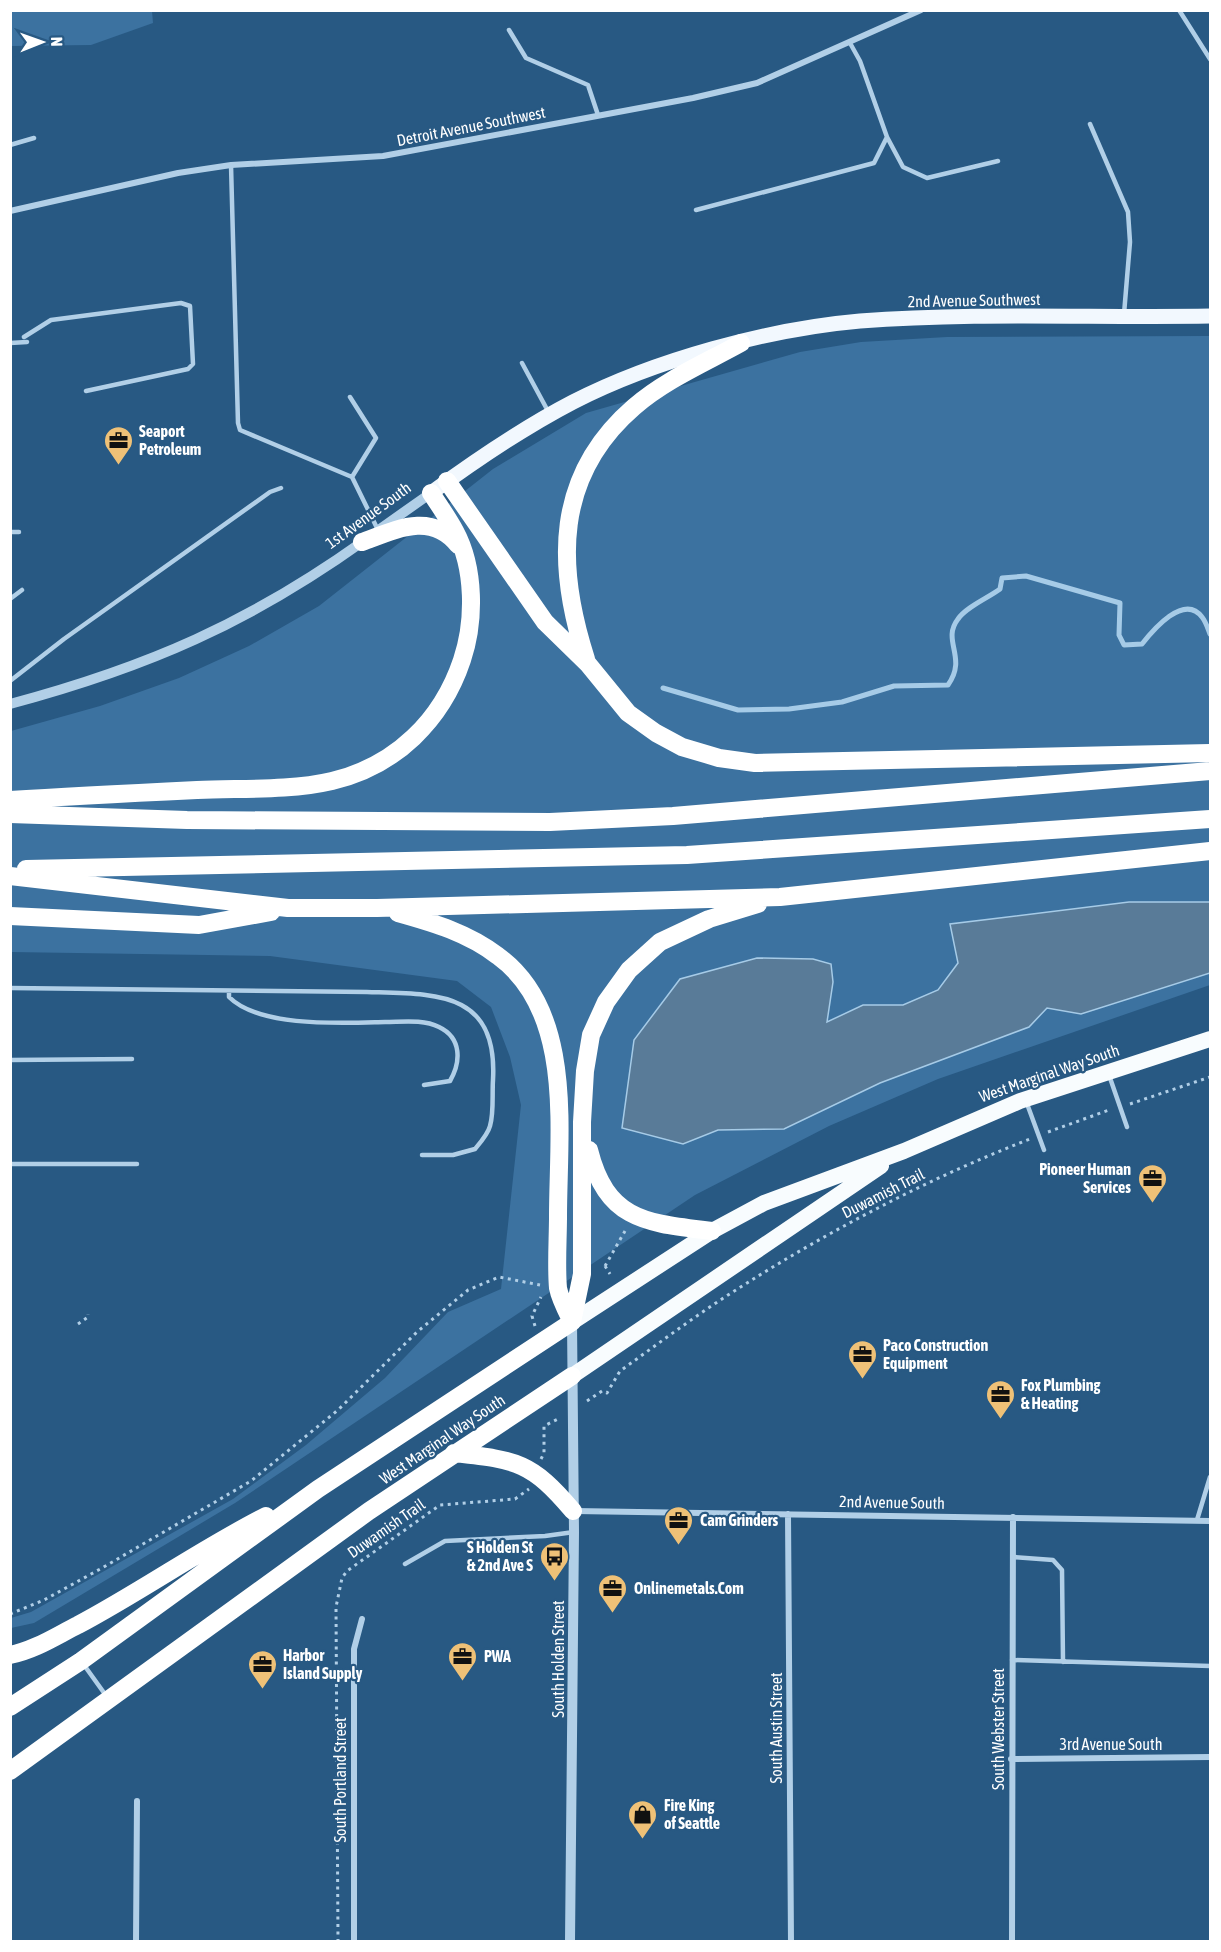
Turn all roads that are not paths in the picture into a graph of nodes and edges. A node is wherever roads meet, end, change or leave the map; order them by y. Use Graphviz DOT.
graph roads {
  1 [pos="921,10"];
  2 [pos="1179,10"];
  3 [pos="509,30"];
  4 [pos="850,43"];
  5 [pos="1210,59"];
  6 [pos="598,115"];
  7 [pos="1089,124"];
  8 [pos="887,137"];
  9 [pos="34,138"];
  10 [pos="10,145"];
  11 [pos="998,160"];
  12 [pos="231,165"];
  13 [pos="696,210"];
  14 [pos="10,211"];
  15 [pos="1210,316"];
  16 [pos="1124,317"];
  17 [pos="10,343"];
  18 [pos="741,343"];
  19 [pos="522,363"];
  20 [pos="86,391"];
  21 [pos="350,397"];
  22 [pos="550,414"];
  23 [pos="352,477"];
  24 [pos="447,481"];
  25 [pos="281,488"];
  26 [pos="431,493"];
  27 [pos="379,530"];
  28 [pos="10,532"];
  29 [pos="19,532"];
  30 [pos="362,542"];
  31 [pos="462,550"];
  32 [pos="22,590"];
  33 [pos="10,599"];
  34 [pos="588,664"];
  35 [pos="10,681"];
  36 [pos="10,704"];
  37 [pos="1210,753"];
  38 [pos="1210,771"];
  39 [pos="10,800"];
  40 [pos="10,814"];
  41 [pos="1210,819"];
  42 [pos="1210,851"];
  43 [pos="10,869"];
  44 [pos="10,876"];
  45 [pos="780,897"];
  46 [pos="377,908"];
  47 [pos="288,909"];
  48 [pos="10,916"];
  49 [pos="10,988"];
  50 [pos="229,991"];
  51 [pos="1210,1039"];
  52 [pos="132,1059"];
  53 [pos="10,1060"];
  54 [pos="1108,1073"];
  55 [pos="424,1086"];
  56 [pos="1026,1100"];
  57 [pos="582,1122"];
  58 [pos="1127,1127"];
  59 [pos="904,1150"];
  60 [pos="1044,1150"];
  61 [pos="422,1155"];
  62 [pos="10,1164"];
  63 [pos="137,1164"];
  64 [pos="712,1231"];
  65 [pos="572,1322"];
  66 [pos="572,1377"];
  67 [pos="454,1453"];
  68 [pos="1210,1477"];
  69 [pos="318,1489"];
  70 [pos="573,1511"];
  71 [pos="788,1514"];
  72 [pos="1013,1517"];
  73 [pos="1197,1520"];
  74 [pos="1210,1521"];
  75 [pos="574,1532"];
  76 [pos="1013,1557"];
  77 [pos="405,1564"];
  78 [pos="362,1619"];
  79 [pos="10,1654"];
  80 [pos="81,1660"];
  81 [pos="1012,1660"];
  82 [pos="1063,1662"];
  83 [pos="1210,1666"];
  84 [pos="108,1698"];
  85 [pos="10,1707"];
  86 [pos="1210,1757"];
  87 [pos="1011,1759"];
  88 [pos="10,1771"];
  89 [pos="136,1801"];
  90 [pos="136,1941"];
  91 [pos="354,1941"];
  92 [pos="570,1941"];
  93 [pos="791,1941"];
  94 [pos="1012,1941"];
  1 -- 4 [label="street, Detroit Avenue Southwest"];
  2 -- 5 [label="lane"];
  3 -- 6 [label="lane"];
  4 -- 6 [label="street, Detroit Avenue Southwest"];
  4 -- 8 [label="lane"];
  6 -- 12 [label="street, Detroit Avenue Southwest"];
  7 -- 16 [label="lane"];
  8 -- 11 [label="lane"];
  8 -- 13 [label="lane"];
  9 -- 10 [label="lane"];
  12 -- 14 [label="street, Detroit Avenue Southwest"];
  12 -- 23 [label="lane"];
  15 -- 16 [label="main road, 2nd Avenue Southwest"];
  16 -- 18 [label="main road, 2nd Avenue Southwest"];
  17 -- 20 [label="lane"];
  18 -- 22 [label="main road, 1st Avenue South"];
  18 -- 34 [label="highway"];
  19 -- 22 [label="lane"];
  21 -- 23 [label="lane"];
  22 -- 24 [label="main road, 1st Avenue South"];
  23 -- 27 [label="lane"];
  24 -- 26 [label="main road, 1st Avenue South"];
  24 -- 34 [label="highway"];
  25 -- 35 [label="lane"];
  26 -- 27 [label="street, 1st Avenue South"];
  26 -- 31 [label="highway"];
  27 -- 30 [label="street, 1st Avenue South"];
  28 -- 29 [label="lane"];
  30 -- 31 [label="highway"];
  30 -- 36 [label="street, 1st Avenue South"];
  31 -- 39 [label="highway"];
  32 -- 33 [label="lane"];
  34 -- 37 [label="highway"];
  38 -- 40 [label="highway"];
  41 -- 43 [label="highway"];
  42 -- 45 [label="highway"];
  44 -- 47 [label="highway"];
  45 -- 46 [label="highway"];
  45 -- 57 [label="highway"];
  46 -- 47 [label="highway"];
  46 -- 65 [label="highway"];
  47 -- 48 [label="highway"];
  49 -- 50 [label="lane"];
  50 -- 55 [label="lane"];
  50 -- 61 [label="lane"];
  51 -- 54 [label="highway, West Marginal Way South"];
  52 -- 53 [label="lane"];
  54 -- 56 [label="highway, West Marginal Way South"];
  54 -- 58 [label="lane"];
  56 -- 59 [label="highway, West Marginal Way South"];
  56 -- 60 [label="lane"];
  57 -- 64 [label="highway"];
  57 -- 65 [label="highway"];
  59 -- 64 [label="highway, West Marginal Way South"];
  59 -- 66 [label="highway, West Marginal Way South"];
  62 -- 63 [label="lane"];
  64 -- 65 [label="highway, West Marginal Way South"];
  65 -- 66 [label="street, South Holden Street"];
  65 -- 69 [label="highway, West Marginal Way South"];
  66 -- 67 [label="highway, West Marginal Way South"];
  66 -- 70 [label="street, South Holden Street"];
  67 -- 70 [label="highway"];
  67 -- 84 [label="highway, West Marginal Way South"];
  68 -- 73 [label="lane"];
  69 -- 79 [label="highway"];
  69 -- 80 [label="highway, West Marginal Way South"];
  70 -- 71 [label="street, 2nd Avenue South"];
  70 -- 75 [label="street, South Holden Street"];
  71 -- 72 [label="street, 2nd Avenue South"];
  71 -- 93 [label="street, South Austin Street"];
  72 -- 73 [label="street, 2nd Avenue South"];
  72 -- 76 [label="street, South Webster Street"];
  73 -- 74 [label="street, 2nd Avenue South"];
  75 -- 77 [label="lane"];
  75 -- 92 [label="street, South Holden Street"];
  76 -- 81 [label="street, South Webster Street"];
  76 -- 82 [label="lane"];
  78 -- 91 [label="street, South Portland Street"];
  80 -- 84 [label="lane"];
  80 -- 85 [label="highway, West Marginal Way South"];
  81 -- 82 [label="lane"];
  81 -- 87 [label="street, South Webster Street"];
  82 -- 83 [label="lane"];
  84 -- 88 [label="highway, West Marginal Way South"];
  86 -- 87 [label="street, 3rd Avenue South"];
  87 -- 94 [label="street, South Webster Street"];
  89 -- 90 [label="street"];
}
